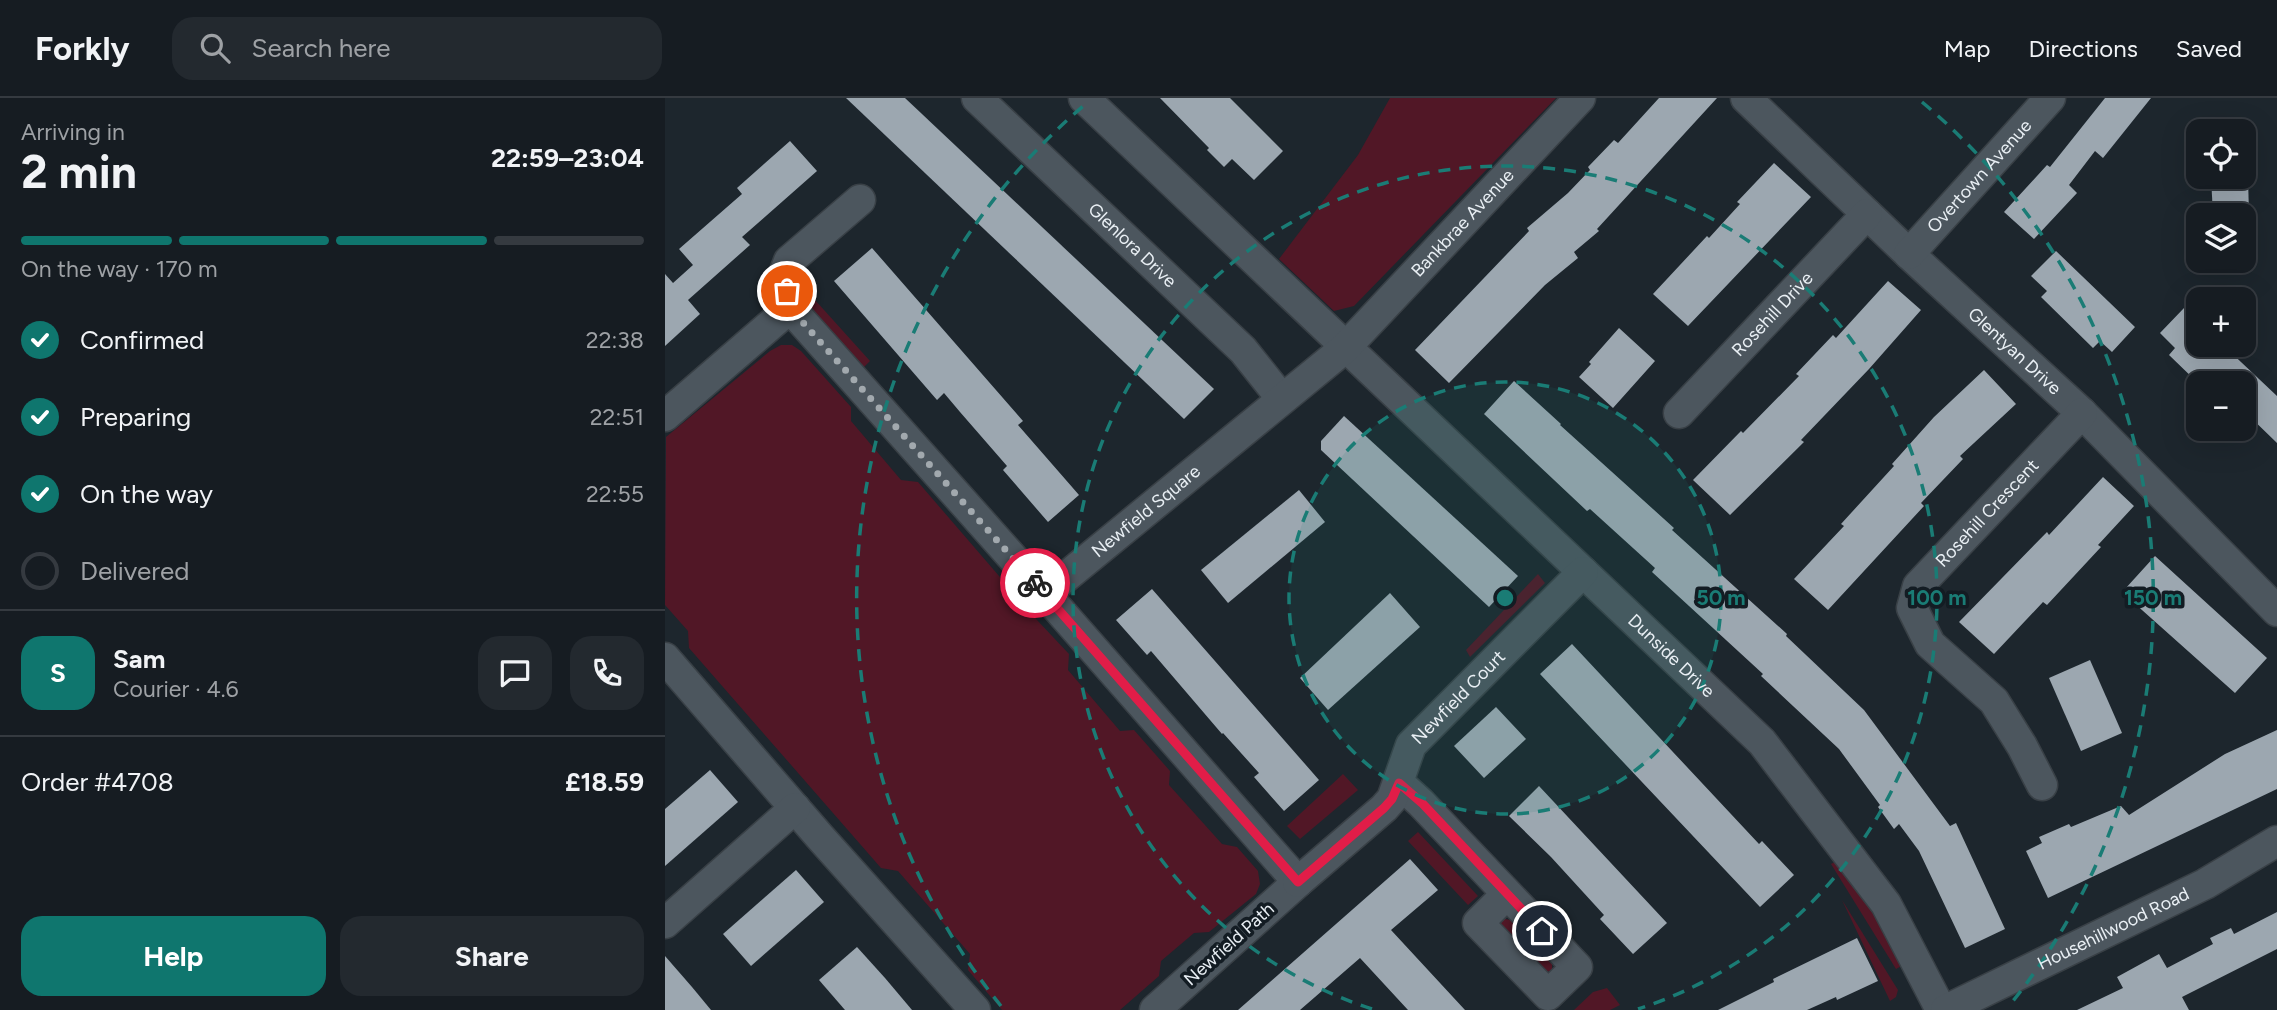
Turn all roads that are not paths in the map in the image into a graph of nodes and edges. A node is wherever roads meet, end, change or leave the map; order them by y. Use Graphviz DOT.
graph roads {
  1 [pos="977,98"];
  2 [pos="1084,98"];
  3 [pos="1580,98"];
  4 [pos="1746,98"];
  5 [pos="2050,98"];
  6 [pos="860,200"];
  7 [pos="1867,215"];
  8 [pos="1909,254"];
  9 [pos="790,308"];
  10 [pos="1345,348"];
  11 [pos="1282,399"];
  12 [pos="1679,413"];
  13 [pos="2082,413"];
  14 [pos="665,416"];
  15 [pos="1583,572"];
  16 [pos="1045,594"];
  17 [pos="2277,611"];
  18 [pos="665,658"];
  19 [pos="1399,783"];
  20 [pos="2042,785"];
  21 [pos="795,808"];
  22 [pos="2277,841"];
  23 [pos="1298,882"];
  24 [pos="1506,895"];
  25 [pos="665,923"];
  26 [pos="975,1010"];
  27 [pos="1155,1010"];
  28 [pos="1943,1010"];
  1 -- 11 [label="street, Glenlora Drive"];
  2 -- 10 [label="street"];
  3 -- 10 [label="street, Bankbrae Avenue"];
  4 -- 7 [label="street, Glentyan Drive"];
  5 -- 8 [label="street, Overtown Avenue"];
  6 -- 9 [label="street"];
  7 -- 8 [label="street, Glentyan Drive"];
  7 -- 12 [label="street, Rosehill Drive"];
  8 -- 13 [label="street, Glentyan Drive"];
  9 -- 14 [label="street"];
  9 -- 16 [label="street"];
  10 -- 11 [label="street, Newfield Square"];
  10 -- 15 [label="street, Dunside Drive"];
  11 -- 16 [label="street, Newfield Square"];
  13 -- 17 [label="street, Glentyan Drive"];
  13 -- 20 [label="street, Rosehill Crescent"];
  15 -- 19 [label="street, Newfield Court"];
  15 -- 28 [label="street, Dunside Drive"];
  16 -- 23 [label="street"];
  18 -- 21 [label="street"];
  19 -- 23 [label="street, Newfield Court"];
  19 -- 24 [label="street"];
  21 -- 25 [label="street"];
  21 -- 26 [label="street"];
  22 -- 28 [label="street, Househillwood Road"];
  23 -- 27 [label="street, Newfield Path"];
}
